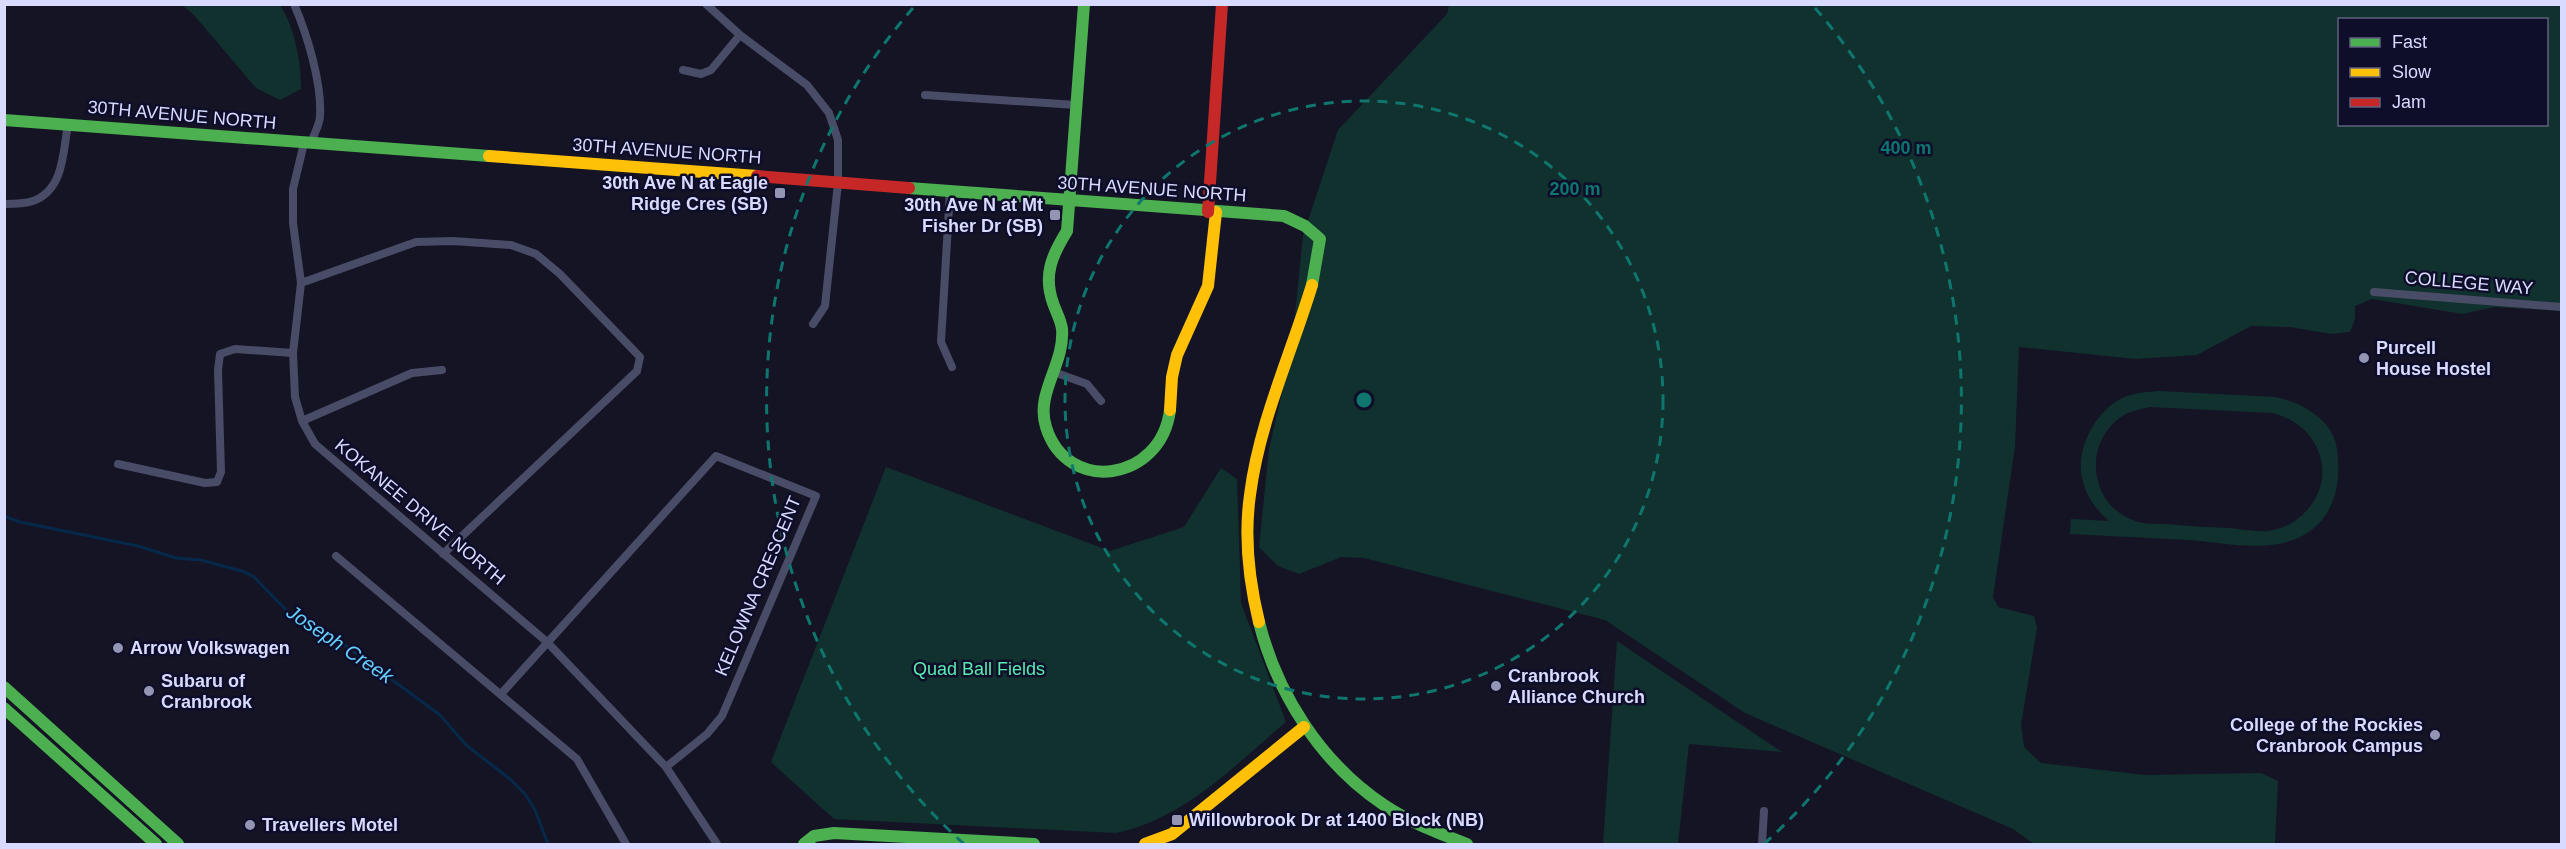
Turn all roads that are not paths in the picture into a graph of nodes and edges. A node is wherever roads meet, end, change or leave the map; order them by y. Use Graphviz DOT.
graph roads {
  1 [pos="294,4"];
  2 [pos="706,4"];
  3 [pos="1084,4"];
  4 [pos="1222,4"];
  5 [pos="740,35"];
  6 [pos="683,70"];
  7 [pos="925,95"];
  8 [pos="1076,105"];
  9 [pos="4,120"];
  10 [pos="68,124"];
  11 [pos="308,143"];
  12 [pos="838,183"];
  13 [pos="950,191"];
  14 [pos="1069,201"];
  15 [pos="4,204"];
  16 [pos="1212,212"];
  17 [pos="301,284"];
  18 [pos="2374,292"];
  19 [pos="2562,307"];
  20 [pos="813,324"];
  21 [pos="292,353"];
  22 [pos="952,367"];
  23 [pos="442,370"];
  24 [pos="1054,372"];
  25 [pos="1101,401"];
  26 [pos="302,421"];
  27 [pos="118,464"];
  28 [pos="443,554"];
  29 [pos="336,556"];
  30 [pos="547,642"];
  31 [pos="4,687"];
  32 [pos="501,694"];
  33 [pos="4,708"];
  34 [pos="1304,727"];
  35 [pos="666,767"];
  36 [pos="1764,811"];
  37 [pos="156,844"];
  38 [pos="178,844"];
  39 [pos="626,844"];
  40 [pos="717,844"];
  41 [pos="804,844"];
  42 [pos="1034,844"];
  43 [pos="1146,844"];
  44 [pos="1467,844"];
  45 [pos="1761,844"];
  1 -- 11 [label="street, KOKANEE DRIVE NORTH"];
  2 -- 5 [label="street"];
  3 -- 8 [label="main road"];
  4 -- 16 [label="main road"];
  5 -- 6 [label="street"];
  5 -- 12 [label="street"];
  7 -- 8 [label="street"];
  8 -- 14 [label="main road"];
  9 -- 10 [label="main road, 30TH AVENUE NORTH"];
  10 -- 11 [label="main road, 30TH AVENUE NORTH"];
  10 -- 15 [label="street"];
  11 -- 12 [label="main road, 30TH AVENUE NORTH"];
  11 -- 17 [label="street, KOKANEE DRIVE NORTH"];
  12 -- 13 [label="main road, 30TH AVENUE NORTH"];
  12 -- 20 [label="street"];
  13 -- 14 [label="main road, 30TH AVENUE NORTH"];
  13 -- 22 [label="street"];
  14 -- 16 [label="main road, 30TH AVENUE NORTH"];
  14 -- 24 [label="main road"];
  16 -- 24 [label="main road"];
  16 -- 34 [label="main road, 30TH AVENUE NORTH"];
  17 -- 21 [label="street, KOKANEE DRIVE NORTH"];
  17 -- 28 [label="street"];
  18 -- 19 [label="street, COLLEGE WAY"];
  21 -- 26 [label="street, KOKANEE DRIVE NORTH"];
  21 -- 27 [label="street"];
  23 -- 26 [label="street"];
  24 -- 25 [label="street"];
  26 -- 28 [label="street, KOKANEE DRIVE NORTH"];
  28 -- 30 [label="street, KOKANEE DRIVE NORTH"];
  29 -- 32 [label="street"];
  30 -- 32 [label="street"];
  30 -- 35 [label="street, KOKANEE DRIVE NORTH"];
  30 -- 35 [label="street, KELOWNA CRESCENT"];
  31 -- 38 [label="main road"];
  32 -- 39 [label="street"];
  33 -- 37 [label="main road"];
  34 -- 43 [label="main road"];
  34 -- 44 [label="main road"];
  35 -- 40 [label="street, KOKANEE DRIVE NORTH"];
  36 -- 45 [label="street"];
  41 -- 42 [label="main road"];
}
